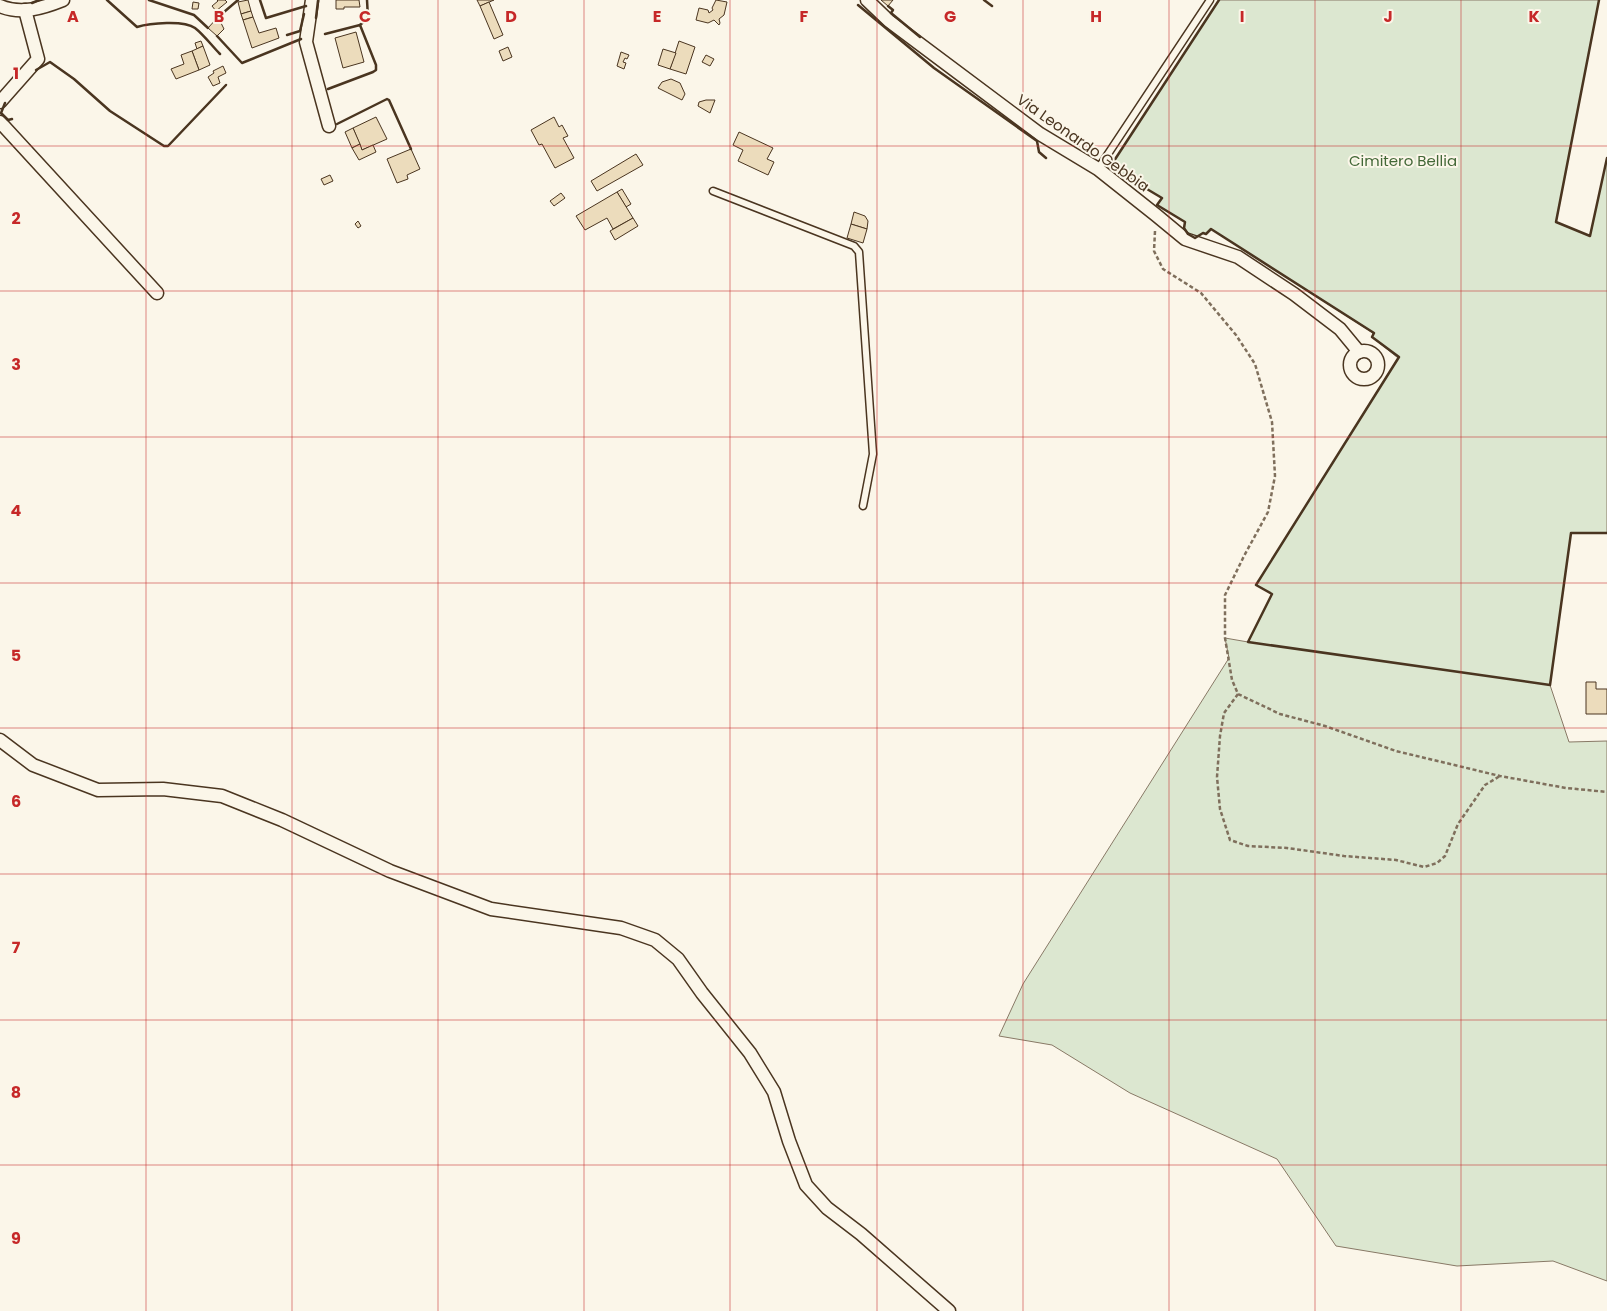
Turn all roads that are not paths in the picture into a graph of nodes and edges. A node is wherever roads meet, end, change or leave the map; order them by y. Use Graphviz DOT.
graph roads {
  1 [pos="63,0"];
  2 [pos="312,0"];
  3 [pos="867,0"];
  4 [pos="1210,0"];
  5 [pos="0,6"];
  6 [pos="25,10"];
  7 [pos="0,102"];
  8 [pos="0,122"];
  9 [pos="329,126"];
  10 [pos="1098,169"];
  11 [pos="713,191"];
  12 [pos="157,293"];
  13 [pos="1359,352"];
  14 [pos="862,506"];
  15 [pos="0,740"];
  16 [pos="949,1311"];
  1 -- 6 [label="street"];
  2 -- 9 [label="street"];
  3 -- 10 [label="street, Via Leonardo Gebbia"];
  4 -- 10 [label="lane"];
  5 -- 6 [label="street"];
  6 -- 7 [label="street"];
  8 -- 12 [label="street"];
  10 -- 13 [label="street, Via Leonardo Gebbia"];
  11 -- 14 [label="lane"];
  15 -- 16 [label="street"];
}
